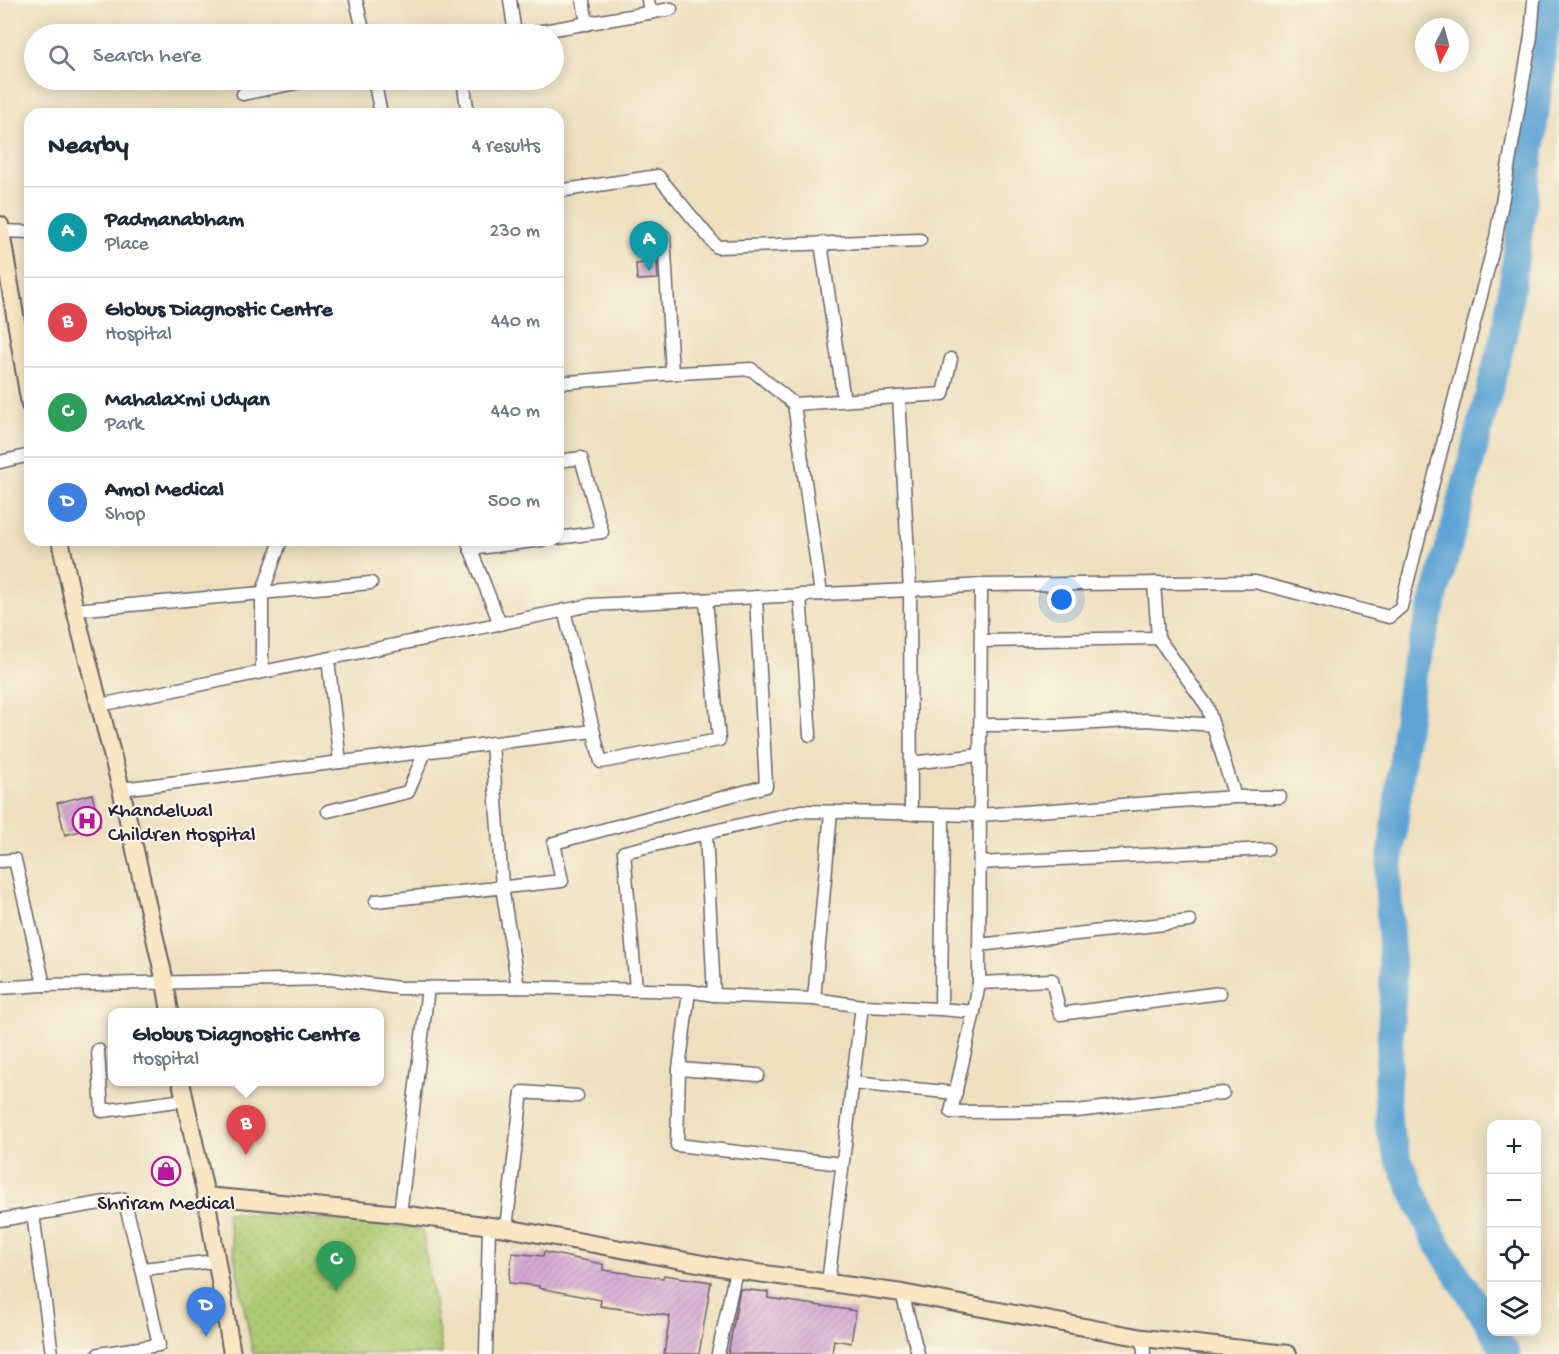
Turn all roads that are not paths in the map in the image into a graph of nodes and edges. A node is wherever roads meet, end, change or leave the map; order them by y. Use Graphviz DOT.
graph roads {
  1 [pos="356,0"];
  2 [pos="510,0"];
  3 [pos="583,0"];
  4 [pos="1534,0"];
  5 [pos="649,6"];
  6 [pos="671,9"];
  7 [pos="362,24"];
  8 [pos="514,24"];
  9 [pos="587,24"];
  10 [pos="564,28"];
  11 [pos="262,90"];
  12 [pos="376,90"];
  13 [pos="464,90"];
  14 [pos="243,94"];
  15 [pos="380,108"];
  16 [pos="467,108"];
  17 [pos="564,190"];
  18 [pos="0,225"];
  19 [pos="1,231"];
  20 [pos="24,232"];
  21 [pos="664,236"];
  22 [pos="920,240"];
  23 [pos="820,243"];
  24 [pos="24,344"];
  25 [pos="951,359"];
  26 [pos="672,373"];
  27 [pos="564,382"];
  28 [pos="899,397"];
  29 [pos="844,401"];
  30 [pos="795,404"];
  31 [pos="24,457"];
  32 [pos="564,460"];
  33 [pos="0,462"];
  34 [pos="564,537"];
  35 [pos="61,546"];
  36 [pos="279,546"];
  37 [pos="469,546"];
  38 [pos="371,583"];
  39 [pos="1154,583"];
  40 [pos="981,585"];
  41 [pos="910,590"];
  42 [pos="262,594"];
  43 [pos="822,594"];
  44 [pos="800,595"];
  45 [pos="756,597"];
  46 [pos="706,600"];
  47 [pos="75,609"];
  48 [pos="564,610"];
  49 [pos="500,624"];
  50 [pos="1158,638"];
  51 [pos="981,641"];
  52 [pos="328,659"];
  53 [pos="262,672"];
  54 [pos="100,705"];
  55 [pos="981,725"];
  56 [pos="1213,725"];
  57 [pos="593,730"];
  58 [pos="810,735"];
  59 [pos="492,743"];
  60 [pos="425,752"];
  61 [pos="980,755"];
  62 [pos="340,762"];
  63 [pos="911,763"];
  64 [pos="121,789"];
  65 [pos="1235,797"];
  66 [pos="1280,797"];
  67 [pos="328,811"];
  68 [pos="831,812"];
  69 [pos="911,814"];
  70 [pos="943,815"];
  71 [pos="980,815"];
  72 [pos="706,833"];
  73 [pos="1267,849"];
  74 [pos="0,861"];
  75 [pos="980,863"];
  76 [pos="502,887"];
  77 [pos="376,901"];
  78 [pos="1190,921"];
  79 [pos="979,945"];
  80 [pos="165,982"];
  81 [pos="979,983"];
  82 [pos="44,985"];
  83 [pos="518,987"];
  84 [pos="0,988"];
  85 [pos="428,988"];
  86 [pos="636,989"];
  87 [pos="689,991"];
  88 [pos="1220,993"];
  89 [pos="714,994"];
  90 [pos="814,999"];
  91 [pos="862,1006"];
  92 [pos="169,1008"];
  93 [pos="941,1009"];
  94 [pos="974,1012"];
  95 [pos="98,1050"];
  96 [pos="679,1069"];
  97 [pos="758,1075"];
  98 [pos="852,1083"];
  99 [pos="182,1086"];
  100 [pos="956,1093"];
  101 [pos="1223,1093"];
  102 [pos="577,1096"];
  103 [pos="184,1100"];
  104 [pos="842,1164"];
  105 [pos="206,1196"];
  106 [pos="33,1214"];
  107 [pos="400,1214"];
  108 [pos="0,1220"];
  109 [pos="489,1226"];
  110 [pos="506,1228"];
  111 [pos="216,1261"];
  112 [pos="142,1269"];
  113 [pos="736,1270"];
  114 [pos="828,1283"];
  115 [pos="902,1293"];
  116 [pos="1144,1346"];
  117 [pos="52,1354"];
  118 [pos="99,1354"];
  119 [pos="232,1354"];
  120 [pos="486,1354"];
  121 [pos="718,1354"];
  122 [pos="918,1354"];
  123 [pos="1288,1354"];
  1 -- 7 [label="street"];
  2 -- 8 [label="street"];
  3 -- 9 [label="street"];
  4 -- 39 [label="street"];
  5 -- 6 [label="street"];
  5 -- 9 [label="street"];
  9 -- 10 [label="street"];
  11 -- 14 [label="street"];
  12 -- 15 [label="street"];
  13 -- 16 [label="street"];
  17 -- 23 [label="street"];
  18 -- 19 [label="street"];
  19 -- 20 [label="street"];
  19 -- 24 [label="street"];
  21 -- 26 [label="street"];
  22 -- 23 [label="street"];
  23 -- 29 [label="street"];
  25 -- 28 [label="street"];
  26 -- 27 [label="street"];
  26 -- 30 [label="street"];
  28 -- 29 [label="street"];
  28 -- 41 [label="street"];
  29 -- 30 [label="street"];
  30 -- 43 [label="street"];
  31 -- 33 [label="street"];
  32 -- 34 [label="street"];
  35 -- 47 [label="street"];
  36 -- 42 [label="street"];
  37 -- 49 [label="street"];
  38 -- 42 [label="street"];
  39 -- 40 [label="street"];
  39 -- 50 [label="street"];
  40 -- 41 [label="street"];
  40 -- 51 [label="street"];
  41 -- 43 [label="street"];
  41 -- 63 [label="street"];
  42 -- 47 [label="street"];
  42 -- 53 [label="street"];
  43 -- 44 [label="street"];
  44 -- 45 [label="street"];
  44 -- 58 [label="street"];
  45 -- 46 [label="street"];
  45 -- 76 [label="street"];
  46 -- 48 [label="street"];
  46 -- 57 [label="street"];
  47 -- 54 [label="street"];
  48 -- 49 [label="street"];
  48 -- 57 [label="street"];
  49 -- 52 [label="street"];
  50 -- 51 [label="street"];
  50 -- 56 [label="street"];
  51 -- 55 [label="street"];
  52 -- 53 [label="street"];
  52 -- 62 [label="street"];
  53 -- 54 [label="street"];
  54 -- 64 [label="street"];
  55 -- 56 [label="street"];
  55 -- 61 [label="street"];
  56 -- 65 [label="street"];
  57 -- 59 [label="street"];
  59 -- 60 [label="street"];
  59 -- 76 [label="street"];
  60 -- 62 [label="street"];
  60 -- 67 [label="street"];
  61 -- 63 [label="street"];
  61 -- 71 [label="street"];
  62 -- 64 [label="street"];
  63 -- 69 [label="street"];
  64 -- 80 [label="street"];
  65 -- 66 [label="street"];
  65 -- 71 [label="street"];
  68 -- 69 [label="street"];
  68 -- 72 [label="street"];
  68 -- 90 [label="street"];
  69 -- 70 [label="street"];
  70 -- 71 [label="street"];
  70 -- 93 [label="street"];
  71 -- 75 [label="street"];
  72 -- 86 [label="street"];
  72 -- 89 [label="street"];
  73 -- 75 [label="street"];
  74 -- 82 [label="street"];
  75 -- 79 [label="street"];
  76 -- 77 [label="street"];
  76 -- 83 [label="street"];
  78 -- 79 [label="street"];
  79 -- 81 [label="street"];
  80 -- 82 [label="street"];
  80 -- 85 [label="street"];
  80 -- 92 [label="street"];
  81 -- 88 [label="street"];
  81 -- 94 [label="street"];
  82 -- 84 [label="street"];
  83 -- 85 [label="street"];
  83 -- 86 [label="street"];
  85 -- 107 [label="street"];
  86 -- 87 [label="street"];
  87 -- 89 [label="street"];
  87 -- 96 [label="street"];
  89 -- 90 [label="street"];
  90 -- 91 [label="street"];
  91 -- 93 [label="street"];
  91 -- 98 [label="street"];
  93 -- 94 [label="street"];
  94 -- 100 [label="street"];
  95 -- 103 [label="street"];
  96 -- 97 [label="street"];
  96 -- 104 [label="street"];
  98 -- 100 [label="street"];
  98 -- 104 [label="street"];
  99 -- 103 [label="street"];
  100 -- 101 [label="street"];
  102 -- 110 [label="street"];
  103 -- 105 [label="street"];
  104 -- 114 [label="street"];
  105 -- 107 [label="street"];
  105 -- 111 [label="street"];
  106 -- 108 [label="street"];
  106 -- 112 [label="street"];
  106 -- 117 [label="street"];
  107 -- 109 [label="street"];
  109 -- 110 [label="street"];
  109 -- 120 [label="street"];
  110 -- 113 [label="street"];
  111 -- 112 [label="street"];
  111 -- 119 [label="street"];
  112 -- 118 [label="street"];
  113 -- 114 [label="street"];
  113 -- 121 [label="street"];
  114 -- 115 [label="street"];
  115 -- 116 [label="street"];
  115 -- 122 [label="street"];
  116 -- 123 [label="street"];
}
